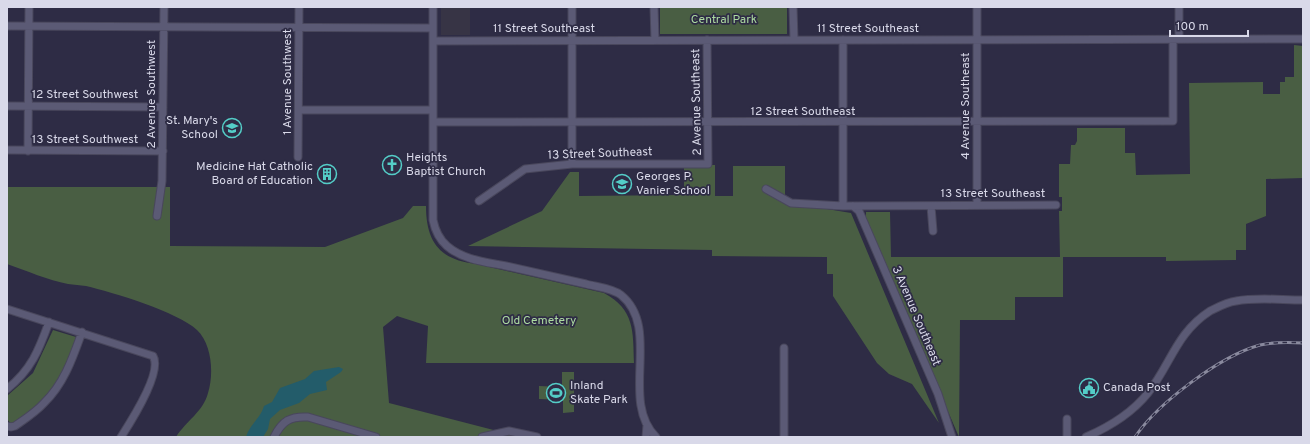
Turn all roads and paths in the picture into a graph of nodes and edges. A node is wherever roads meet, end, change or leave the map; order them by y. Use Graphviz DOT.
graph roads {
  1 [pos="29,7"];
  2 [pos="164,7"];
  3 [pos="299,7"];
  4 [pos="434,7"];
  5 [pos="572,7"];
  6 [pos="654,7"];
  7 [pos="793,7"];
  8 [pos="978,7"];
  9 [pos="1179,7"];
  10 [pos="7,26"];
  11 [pos="29,26"];
  12 [pos="164,27"];
  13 [pos="299,28"];
  14 [pos="433,28"];
  15 [pos="977,39"];
  16 [pos="1176,39"];
  17 [pos="1303,39"];
  18 [pos="433,40"];
  19 [pos="572,40"];
  20 [pos="655,40"];
  21 [pos="707,40"];
  22 [pos="794,40"];
  23 [pos="843,40"];
  24 [pos="7,106"];
  25 [pos="28,106"];
  26 [pos="163,107"];
  27 [pos="299,110"];
  28 [pos="433,110"];
  29 [pos="433,122"];
  30 [pos="572,122"];
  31 [pos="843,122"];
  32 [pos="977,122"];
  33 [pos="708,123"];
  34 [pos="7,150"];
  35 [pos="28,150"];
  36 [pos="162,151"];
  37 [pos="298,157"];
  38 [pos="572,164"];
  39 [pos="708,164"];
  40 [pos="766,189"];
  41 [pos="479,201"];
  42 [pos="977,205"];
  43 [pos="1056,205"];
  44 [pos="843,206"];
  45 [pos="854,206"];
  46 [pos="931,206"];
  47 [pos="157,216"];
  48 [pos="933,231"];
  49 [pos="1303,300"];
  50 [pos="7,309"];
  51 [pos="49,322"];
  52 [pos="82,332"];
  53 [pos="784,348"];
  54 [pos="7,389"];
  55 [pos="1067,419"];
  56 [pos="647,425"];
  57 [pos="7,426"];
  58 [pos="121,437"];
  59 [pos="274,437"];
  60 [pos="376,437"];
  61 [pos="482,437"];
  62 [pos="538,437"];
  63 [pos="646,437"];
  64 [pos="656,437"];
  65 [pos="784,437"];
  66 [pos="952,437"];
  67 [pos="1067,437"];
  68 [pos="1086,437"];
  1 -- 11 [label="street"];
  2 -- 12 [label="street, 2 Avenue Southwest"];
  3 -- 13 [label="street, 1 Avenue Southwest"];
  4 -- 14 [label="street"];
  5 -- 19 [label="street"];
  6 -- 20 [label="street"];
  7 -- 22 [label="street"];
  8 -- 15 [label="street, 4 Avenue Southeast"];
  9 -- 16 [label="street"];
  10 -- 11 [label="street"];
  11 -- 12 [label="street"];
  11 -- 25 [label="street"];
  12 -- 13 [label="street"];
  12 -- 26 [label="street, 2 Avenue Southwest"];
  13 -- 14 [label="street"];
  13 -- 27 [label="street, 1 Avenue Southwest"];
  14 -- 18 [label="street"];
  15 -- 16 [label="street, 11 Street Southeast"];
  15 -- 23 [label="street, 11 Street Southeast"];
  15 -- 32 [label="street, 4 Avenue Southeast"];
  16 -- 17 [label="street, 11 Street Southeast"];
  16 -- 32 [label="street, 12 Street Southeast"];
  18 -- 19 [label="street, 11 Street Southeast"];
  18 -- 28 [label="street"];
  19 -- 20 [label="street, 11 Street Southeast"];
  19 -- 30 [label="street"];
  20 -- 21 [label="street, 11 Street Southeast"];
  21 -- 22 [label="street, 11 Street Southeast"];
  21 -- 33 [label="street, 2 Avenue Southeast"];
  22 -- 23 [label="street, 11 Street Southeast"];
  23 -- 31 [label="street"];
  24 -- 25 [label="street, 12 Street Southwest"];
  25 -- 26 [label="street, 12 Street Southwest"];
  25 -- 35 [label="street"];
  26 -- 36 [label="street, 2 Avenue Southwest"];
  27 -- 28 [label="street"];
  27 -- 37 [label="street, 1 Avenue Southwest"];
  28 -- 29 [label="street"];
  29 -- 30 [label="street, 12 Street Southeast"];
  29 -- 56 [label="street"];
  30 -- 33 [label="street, 12 Street Southeast"];
  30 -- 38 [label="street"];
  31 -- 32 [label="street, 12 Street Southeast"];
  31 -- 33 [label="street, 12 Street Southeast"];
  31 -- 44 [label="street"];
  32 -- 42 [label="street, 4 Avenue Southeast"];
  33 -- 39 [label="street, 2 Avenue Southeast"];
  34 -- 35 [label="street, 13 Street Southwest"];
  35 -- 36 [label="street, 13 Street Southwest"];
  36 -- 47 [label="street, 2 Avenue Southwest"];
  38 -- 39 [label="street, 13 Street Southeast"];
  38 -- 41 [label="street, 13 Street Southeast"];
  40 -- 44 [label="street, 13 Street Southeast"];
  42 -- 43 [label="street, 13 Street Southeast"];
  42 -- 46 [label="street, 13 Street Southeast"];
  44 -- 45 [label="street, 13 Street Southeast"];
  45 -- 46 [label="street, 13 Street Southeast"];
  45 -- 66 [label="street, 3 Avenue Southeast"];
  46 -- 48 [label="street, 13 Street Southeast"];
  49 -- 68 [label="street"];
  50 -- 51 [label="street"];
  51 -- 52 [label="street"];
  51 -- 54 [label="street"];
  52 -- 57 [label="street"];
  52 -- 58 [label="street"];
  53 -- 65 [label="street"];
  55 -- 67 [label="street"];
  56 -- 63 [label="street"];
  56 -- 64 [label="street"];
  59 -- 60 [label="street"];
  61 -- 62 [label="street"];
}
